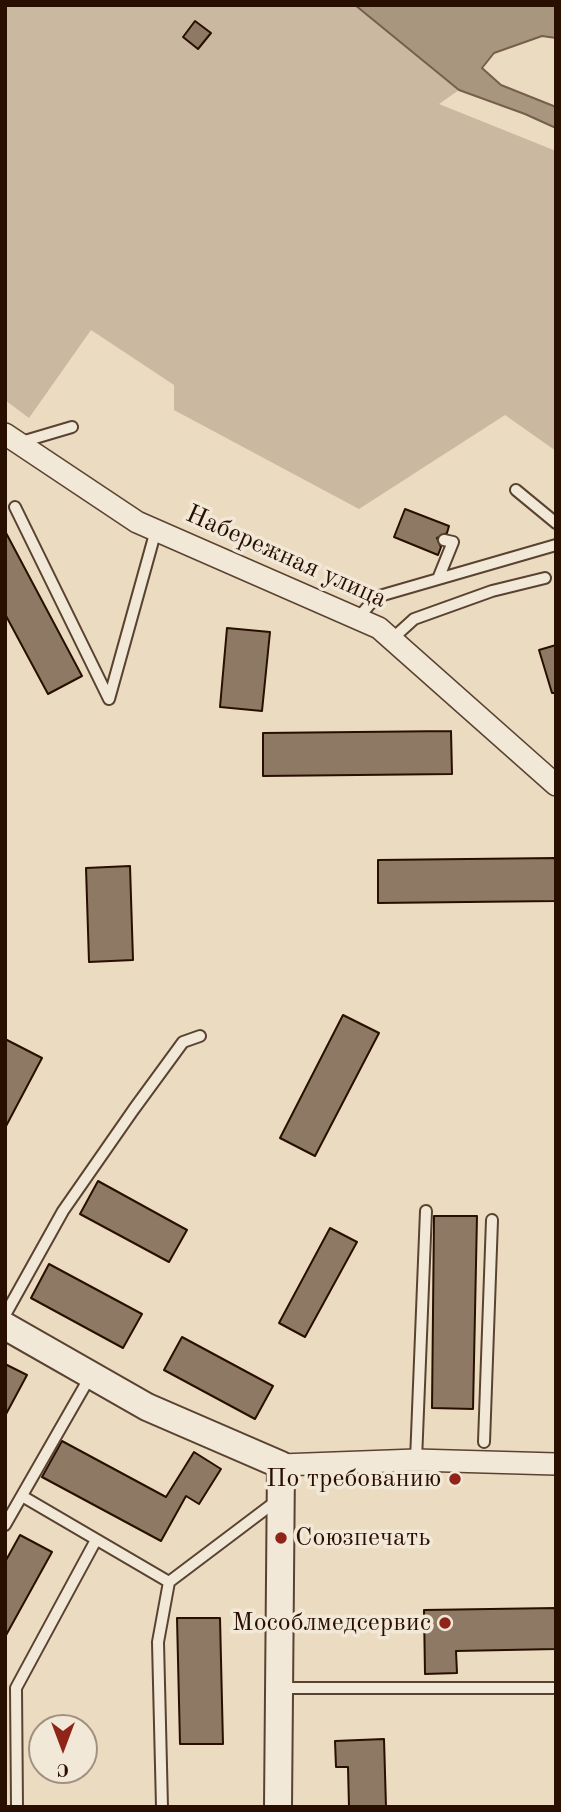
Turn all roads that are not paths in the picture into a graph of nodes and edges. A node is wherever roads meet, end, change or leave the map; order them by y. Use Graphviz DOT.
graph roads {
  1 [pos="72,427"];
  2 [pos="11,439"];
  3 [pos="516,491"];
  4 [pos="15,506"];
  5 [pos="556,523"];
  6 [pos="156,530"];
  7 [pos="444,540"];
  8 [pos="556,545"];
  9 [pos="545,578"];
  10 [pos="438,579"];
  11 [pos="359,617"];
  12 [pos="391,639"];
  13 [pos="556,785"];
  14 [pos="200,1036"];
  15 [pos="426,1211"];
  16 [pos="492,1220"];
  17 [pos="5,1315"];
  18 [pos="5,1326"];
  19 [pos="91,1375"];
  20 [pos="484,1442"];
  21 [pos="416,1460"];
  22 [pos="556,1464"];
  23 [pos="281,1465"];
  24 [pos="22,1496"];
  25 [pos="281,1497"];
  26 [pos="5,1525"];
  27 [pos="96,1541"];
  28 [pos="169,1582"];
  29 [pos="278,1688"];
  30 [pos="556,1688"];
  31 [pos="17,1807"];
  32 [pos="162,1807"];
  33 [pos="278,1807"];
  1 -- 2 [label="lane"];
  2 -- 6 [label="street, Набережная улица"];
  3 -- 5 [label="lane"];
  4 -- 6 [label="lane"];
  6 -- 11 [label="street, Набережная улица"];
  7 -- 10 [label="lane"];
  8 -- 10 [label="lane"];
  9 -- 12 [label="lane"];
  10 -- 11 [label="lane"];
  11 -- 12 [label="street, Набережная улица"];
  12 -- 13 [label="street, Набережная улица"];
  14 -- 17 [label="lane"];
  15 -- 21 [label="lane"];
  16 -- 20 [label="lane"];
  18 -- 19 [label="street"];
  19 -- 23 [label="street"];
  19 -- 24 [label="lane"];
  21 -- 22 [label="street"];
  21 -- 23 [label="street"];
  23 -- 25 [label="street"];
  24 -- 26 [label="lane"];
  24 -- 27 [label="lane"];
  25 -- 28 [label="lane"];
  25 -- 29 [label="street"];
  27 -- 28 [label="lane"];
  27 -- 31 [label="lane"];
  28 -- 32 [label="lane"];
  29 -- 30 [label="lane"];
  29 -- 33 [label="street"];
}
